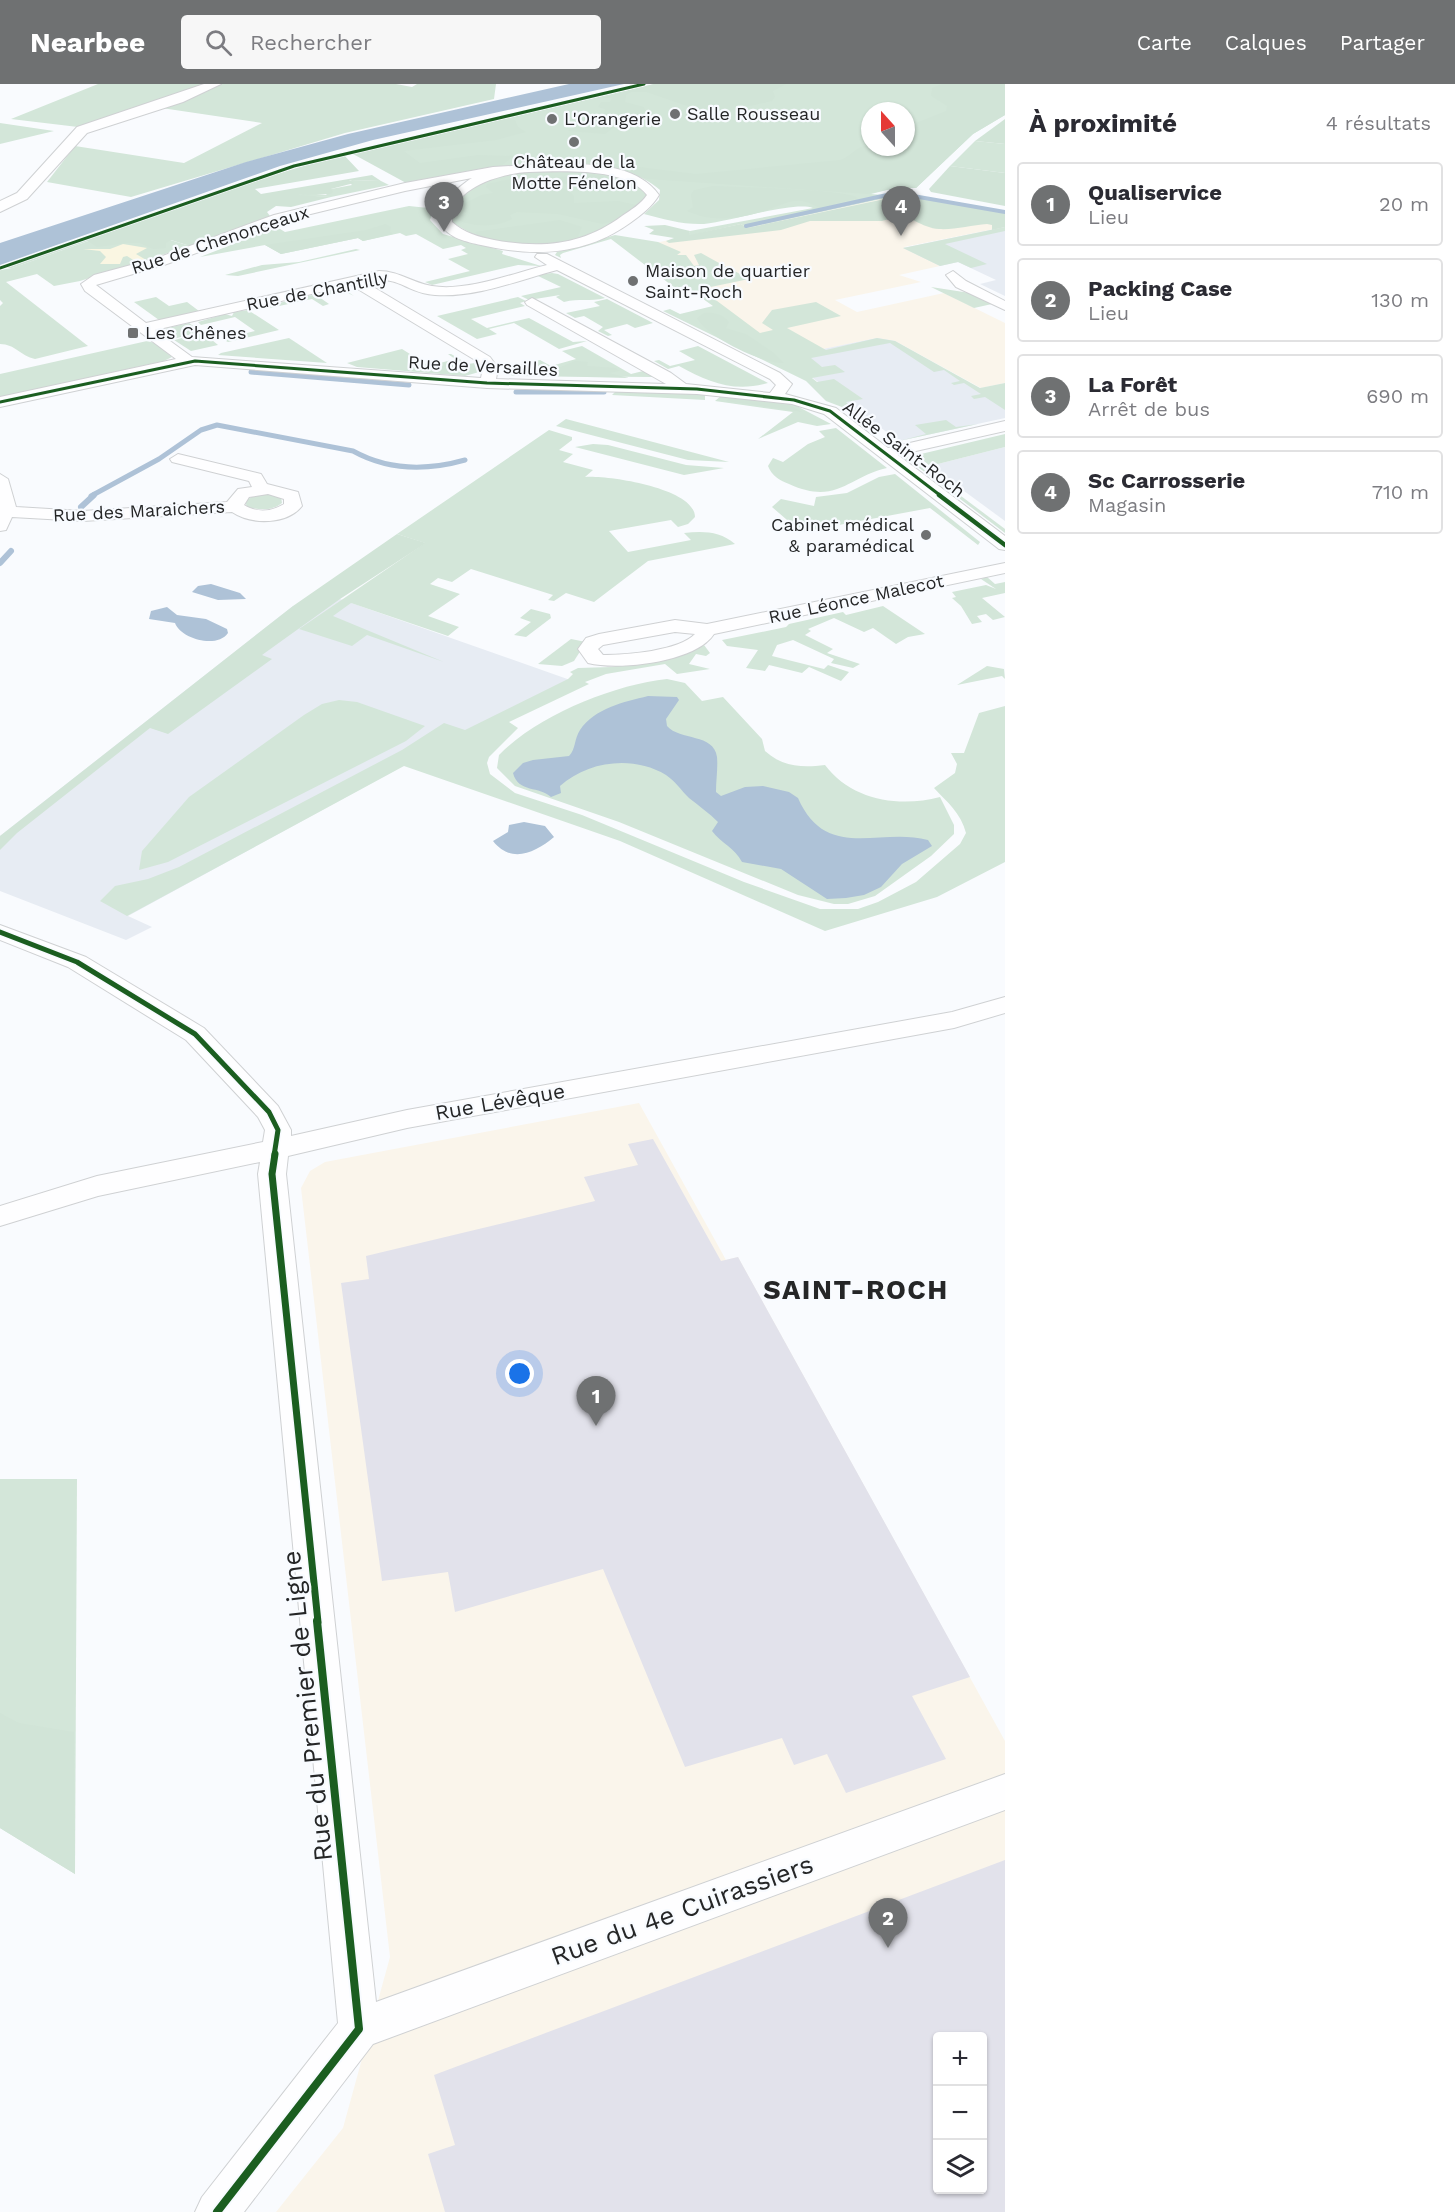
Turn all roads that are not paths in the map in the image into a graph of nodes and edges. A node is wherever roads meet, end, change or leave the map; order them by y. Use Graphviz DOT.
graph roads {
  1 [pos="214,84"];
  2 [pos="493,171"];
  3 [pos="0,207"];
  4 [pos="524,251"];
  5 [pos="558,266"];
  6 [pos="952,275"];
  7 [pos="352,281"];
  8 [pos="532,303"];
  9 [pos="1005,306"];
  10 [pos="144,328"];
  11 [pos="189,362"];
  12 [pos="487,383"];
  13 [pos="681,388"];
  14 [pos="775,397"];
  15 [pos="0,402"];
  16 [pos="1005,426"];
  17 [pos="886,453"];
  18 [pos="178,459"];
  19 [pos="0,479"];
  20 [pos="262,489"];
  21 [pos="236,507"];
  22 [pos="4,519"];
  23 [pos="1005,545"];
  24 [pos="1005,568"];
  25 [pos="707,630"];
  26 [pos="0,932"];
  27 [pos="1005,1005"];
  28 [pos="274,1149"];
  29 [pos="0,1216"];
  30 [pos="1005,1792"];
  31 [pos="360,2029"];
  32 [pos="217,2212"];
  1 -- 3 [label="street"];
  2 -- 4 [label="street"];
  2 -- 4 [label="street, Rue de Chenonceaux"];
  2 -- 10 [label="street, Rue de Chenonceaux"];
  4 -- 5 [label="street"];
  5 -- 7 [label="street, Rue de Chantilly"];
  5 -- 14 [label="street"];
  6 -- 9 [label="street"];
  7 -- 10 [label="street, Rue de Chantilly"];
  7 -- 12 [label="street"];
  8 -- 13 [label="street"];
  10 -- 11 [label="street"];
  11 -- 12 [label="street, Rue de Versailles"];
  11 -- 15 [label="street, Rue de Versailles"];
  12 -- 13 [label="street, Rue de Versailles"];
  13 -- 14 [label="street, Rue de Versailles"];
  14 -- 17 [label="street, Allée Saint-Roch"];
  16 -- 17 [label="street"];
  17 -- 23 [label="street, Allée Saint-Roch"];
  18 -- 20 [label="street, Rue des Maraichers"];
  19 -- 22 [label="street"];
  20 -- 21 [label="street, Rue des Maraichers"];
  20 -- 21 [label="street, Rue des Maraichers"];
  21 -- 22 [label="street, Rue des Maraichers"];
  24 -- 25 [label="street, Rue Léonce Malecot"];
  25 -- 25 [label="street, Rue Léonce Malecot"];
  26 -- 28 [label="street, Rue du Premier de Ligne"];
  27 -- 28 [label="street, Rue Lévêque"];
  28 -- 29 [label="street, Rue Lévêque"];
  28 -- 31 [label="street, Rue du Premier de Ligne"];
  30 -- 31 [label="street, Rue du 4e Cuirassiers"];
  31 -- 32 [label="street"];
}
